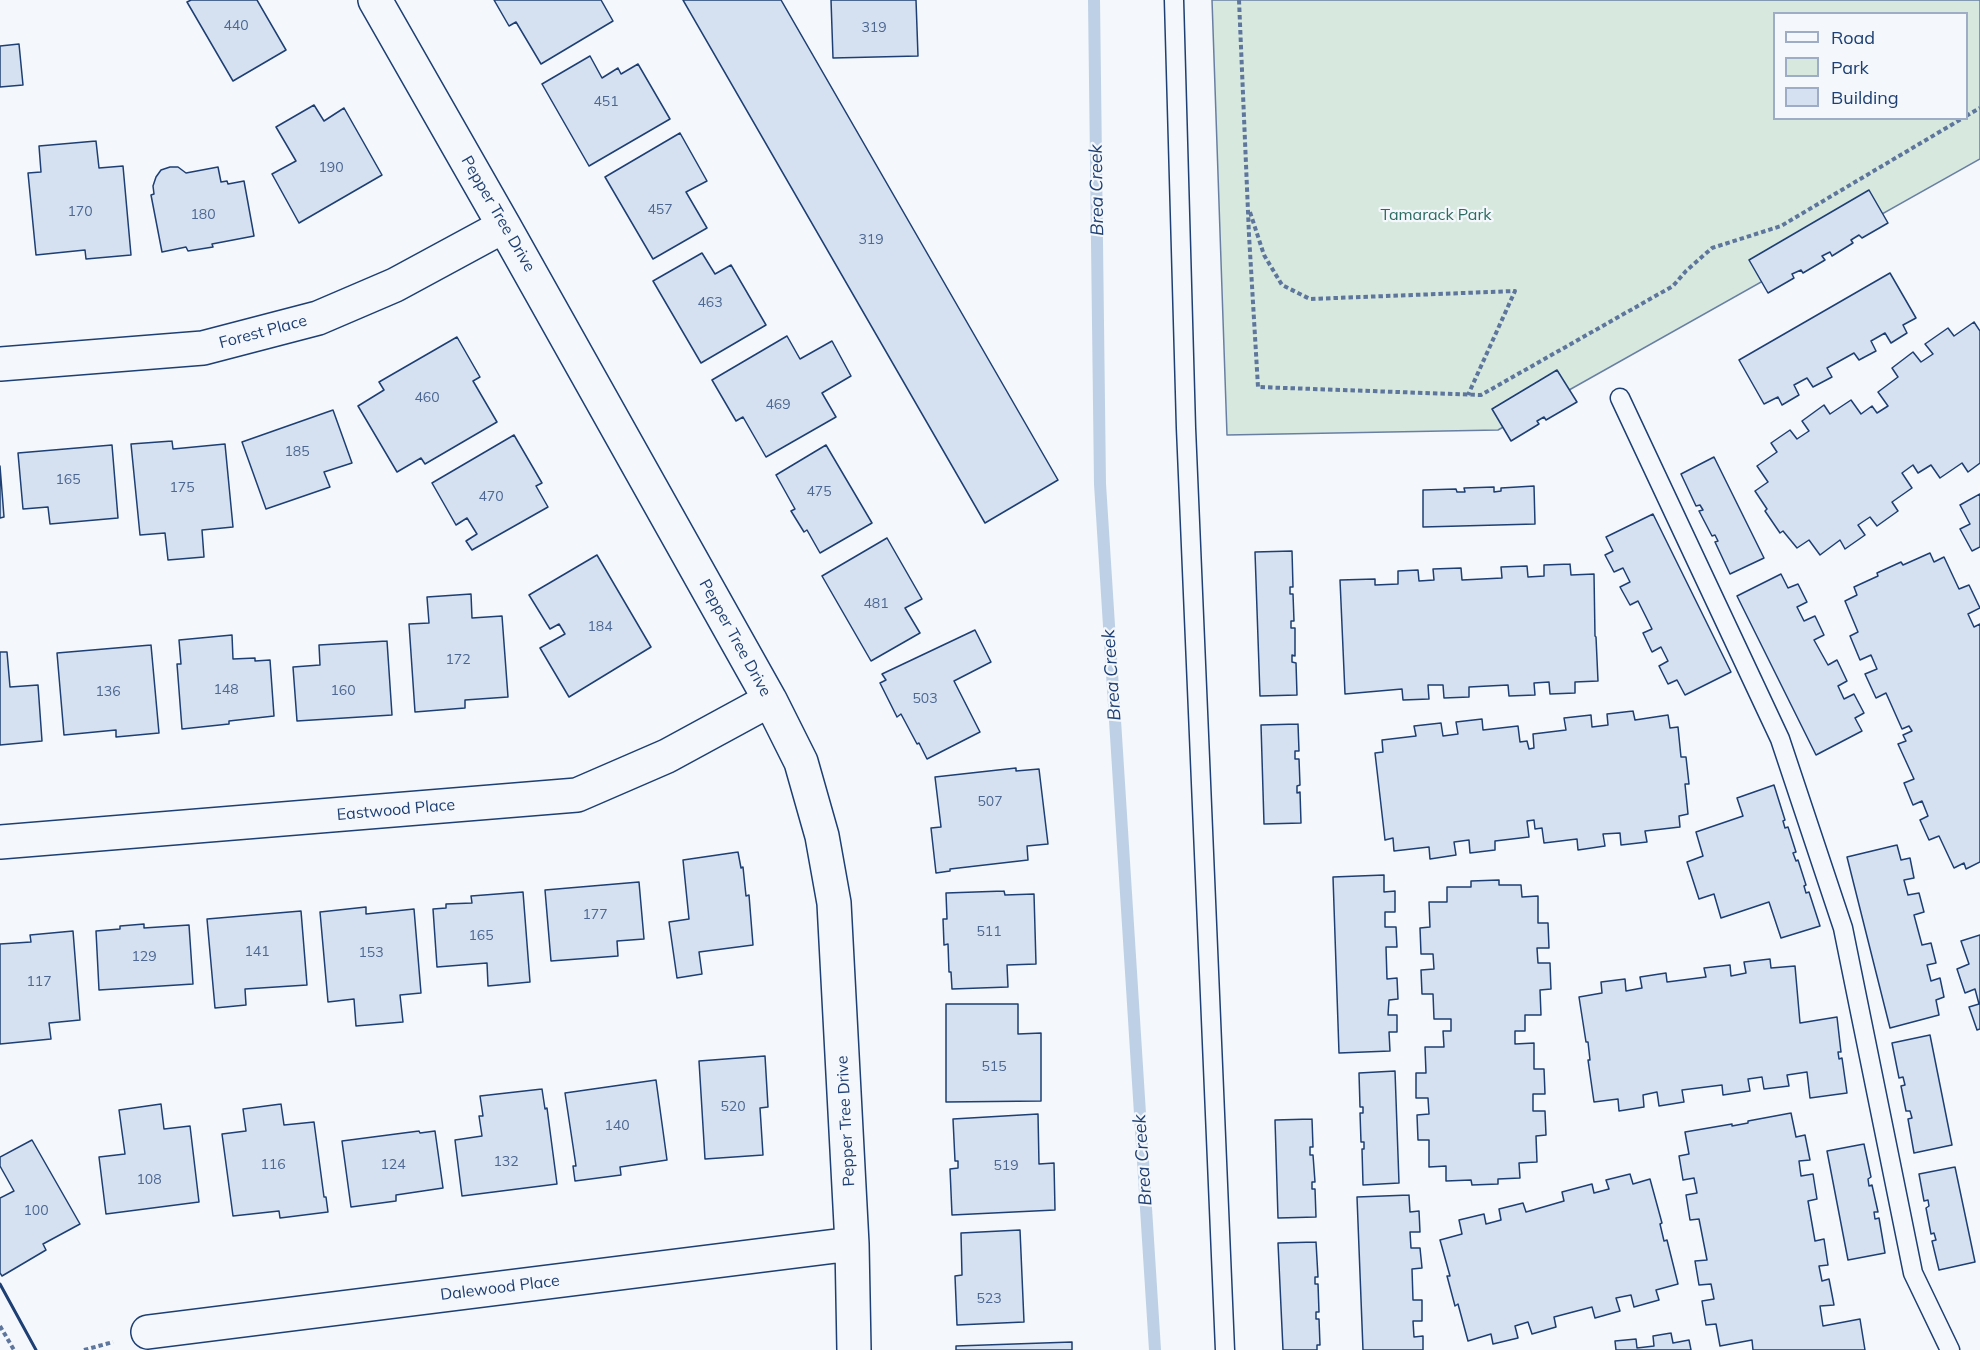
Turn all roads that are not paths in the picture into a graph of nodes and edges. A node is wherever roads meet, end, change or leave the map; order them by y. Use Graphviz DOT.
graph roads {
  1 [pos="375,0"];
  2 [pos="1174,0"];
  3 [pos="504,226"];
  4 [pos="0,364"];
  5 [pos="1620,398"];
  6 [pos="770,700"];
  7 [pos="0,842"];
  8 [pos="852,1244"];
  9 [pos="148,1332"];
  10 [pos="854,1350"];
  11 [pos="1225,1350"];
  12 [pos="1950,1350"];
  1 -- 3 [label="street, Pepper Tree Drive"];
  2 -- 11 [label="lane"];
  3 -- 4 [label="street, Forest Place"];
  3 -- 6 [label="street, Pepper Tree Drive"];
  5 -- 12 [label="lane"];
  6 -- 7 [label="street, Eastwood Place"];
  6 -- 8 [label="street, Pepper Tree Drive"];
  8 -- 9 [label="street, Dalewood Place"];
  8 -- 10 [label="street, Pepper Tree Drive"];
}
